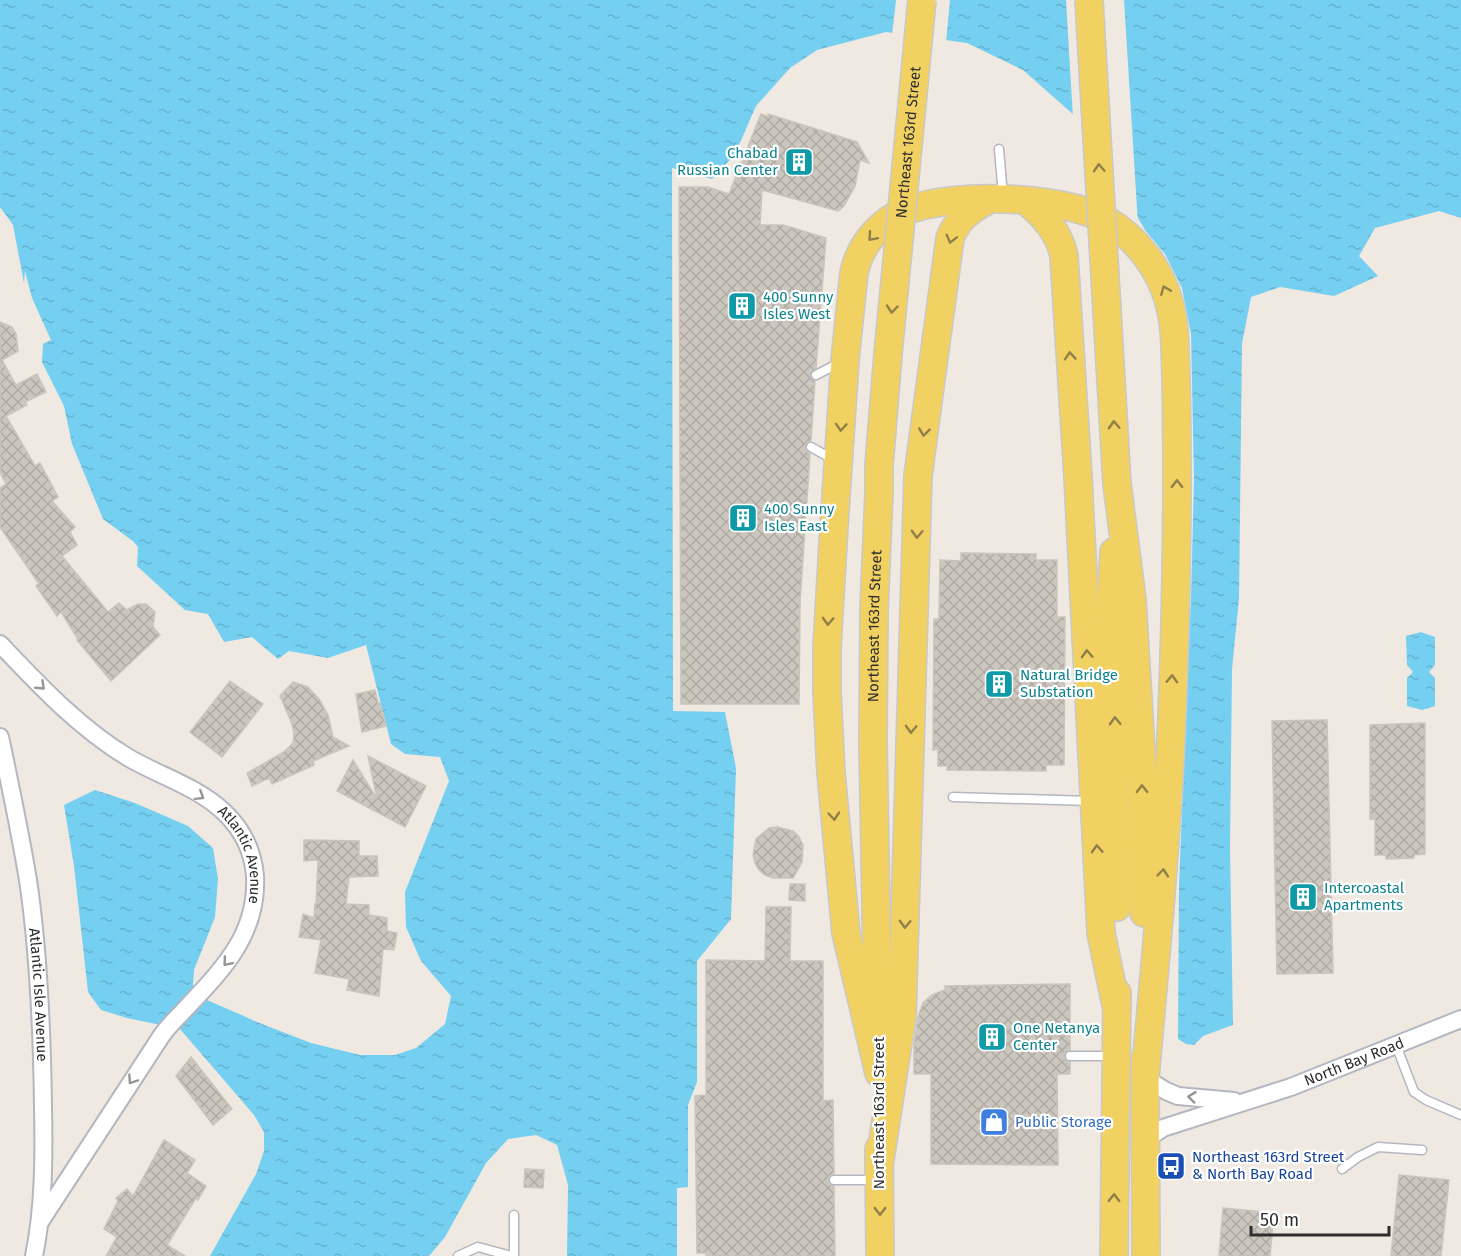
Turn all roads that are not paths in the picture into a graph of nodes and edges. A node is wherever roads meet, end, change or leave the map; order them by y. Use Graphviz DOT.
graph roads {
  1 [pos="922,0"];
  2 [pos="1089,0"];
  3 [pos="999,149"];
  4 [pos="1007,200"];
  5 [pos="845,360"];
  6 [pos="816,375"];
  7 [pos="811,447"];
  8 [pos="838,463"];
  9 [pos="1118,484"];
  10 [pos="0,644"];
  11 [pos="0,737"];
  12 [pos="953,797"];
  13 [pos="1094,801"];
  14 [pos="1117,1010"];
  15 [pos="1461,1019"];
  16 [pos="1396,1045"];
  17 [pos="1071,1056"];
  18 [pos="1116,1056"];
  19 [pos="879,1073"];
  20 [pos="1145,1078"];
  21 [pos="1244,1101"];
  22 [pos="1461,1115"];
  23 [pos="1145,1140"];
  24 [pos="1422,1150"];
  25 [pos="1342,1169"];
  26 [pos="879,1173"];
  27 [pos="834,1180"];
  28 [pos="514,1215"];
  29 [pos="40,1222"];
  30 [pos="34,1256"];
  31 [pos="458,1256"];
  32 [pos="512,1256"];
  33 [pos="880,1256"];
  34 [pos="1114,1256"];
  35 [pos="1146,1256"];
  1 -- 19 [label="main road, Northeast 163rd Street, one-way, bridge"];
  9 -- 2 [label="main road, one-way, bridge"];
  3 -- 4 [label="lane"];
  4 -- 5 [label="main road, one-way"];
  13 -- 4 [label="main road, one-way"];
  20 -- 4 [label="main road, one-way"];
  4 -- 26 [label="main road, one-way"];
  5 -- 6 [label="lane"];
  5 -- 8 [label="main road, one-way"];
  7 -- 8 [label="lane"];
  8 -- 19 [label="main road, one-way"];
  14 -- 9 [label="main road, one-way"];
  20 -- 9 [label="main road, one-way"];
  10 -- 29 [label="street, Atlantic Avenue, one-way"];
  11 -- 29 [label="street, Atlantic Isle Avenue"];
  12 -- 13 [label="lane"];
  14 -- 13 [label="main road, one-way"];
  14 -- 18 [label="main road"];
  15 -- 16 [label="street, North Bay Road"];
  16 -- 21 [label="street, North Bay Road"];
  16 -- 22 [label="lane"];
  17 -- 18 [label="lane"];
  34 -- 18 [label="main road, one-way"];
  19 -- 26 [label="main road, Northeast 163rd Street"];
  21 -- 20 [label="street, North Bay Road, one-way"];
  20 -- 23 [label="main road"];
  21 -- 23 [label="street, North Bay Road"];
  23 -- 35 [label="main road"];
  24 -- 25 [label="lane"];
  26 -- 27 [label="lane"];
  26 -- 33 [label="main road, Northeast 163rd Street, one-way"];
  28 -- 32 [label="lane"];
  29 -- 30 [label="street, Atlantic Isle Avenue"];
  31 -- 32 [label="lane"];
}
